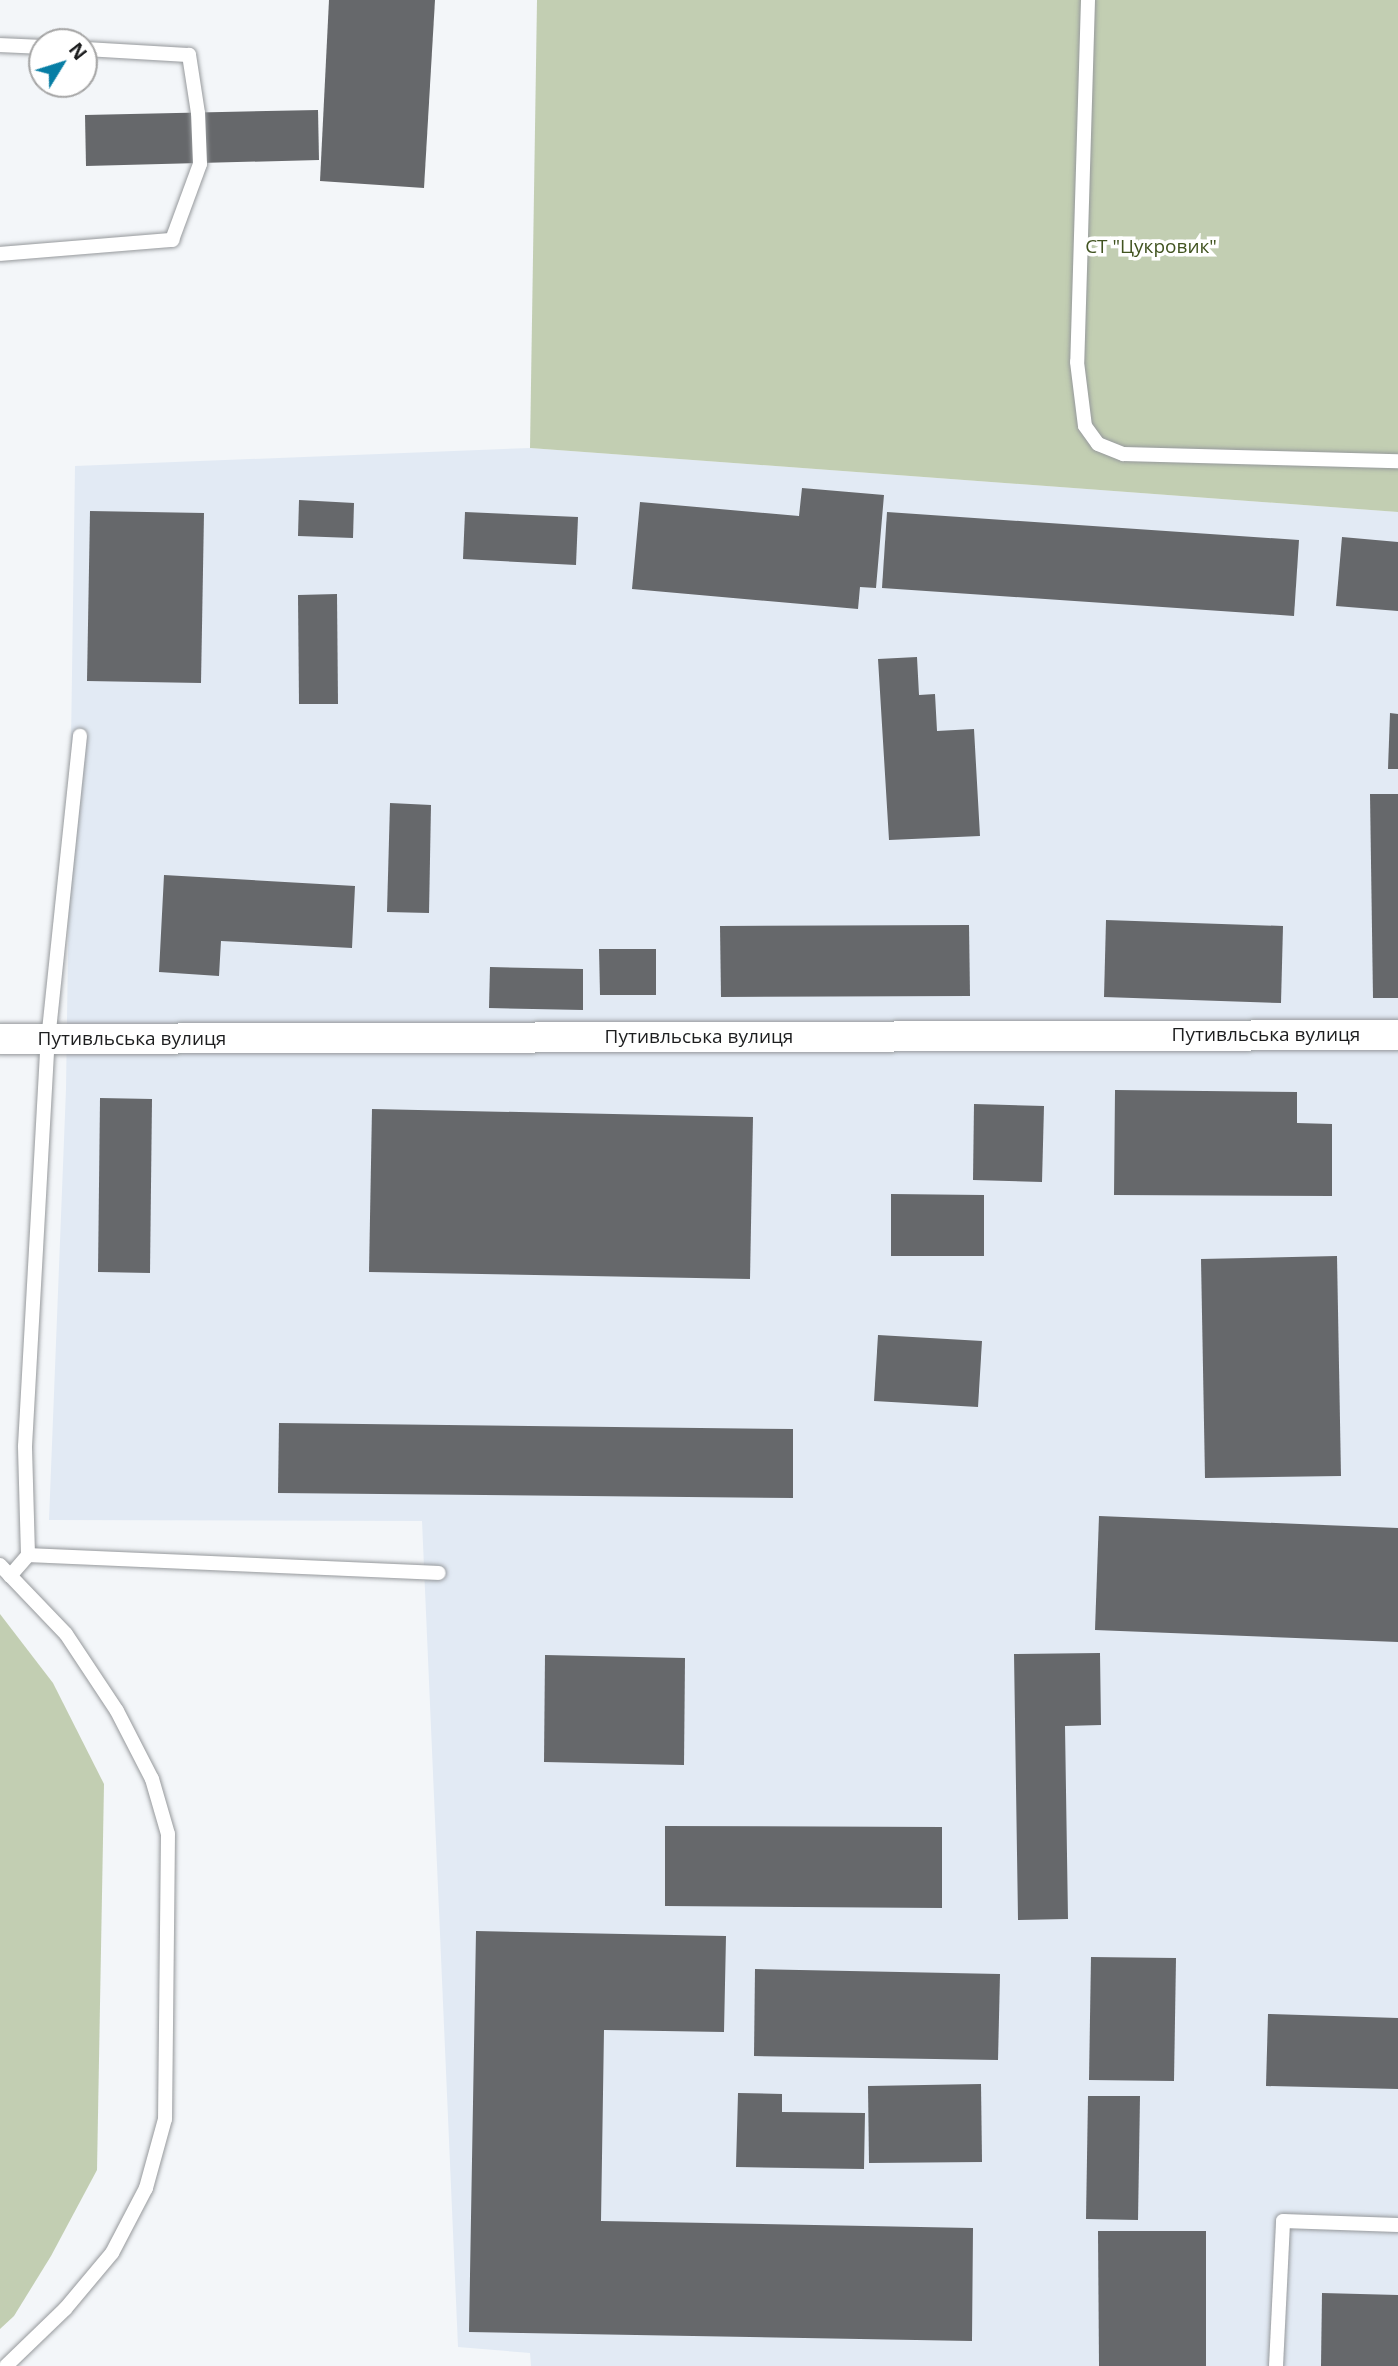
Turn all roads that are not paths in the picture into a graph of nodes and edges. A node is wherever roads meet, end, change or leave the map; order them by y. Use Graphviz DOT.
graph roads {
  1 [pos="1088,0"];
  2 [pos="0,45"];
  3 [pos="28,46"];
  4 [pos="98,50"];
  5 [pos="0,254"];
  6 [pos="1398,461"];
  7 [pos="80,736"];
  8 [pos="1398,1035"];
  9 [pos="0,1039"];
  10 [pos="48,1040"];
  11 [pos="28,1555"];
  12 [pos="5,1571"];
  13 [pos="439,1573"];
  14 [pos="1398,2225"];
  15 [pos="6,2366"];
  16 [pos="1276,2366"];
  1 -- 6 [label="lane"];
  2 -- 3 [label="lane"];
  4 -- 5 [label="lane"];
  7 -- 10 [label="lane"];
  8 -- 10 [label="street, Путивльська вулиця"];
  9 -- 10 [label="street, Путивльська вулиця"];
  10 -- 11 [label="lane"];
  11 -- 12 [label="lane"];
  11 -- 13 [label="lane"];
  12 -- 15 [label="lane"];
  14 -- 16 [label="lane"];
}
